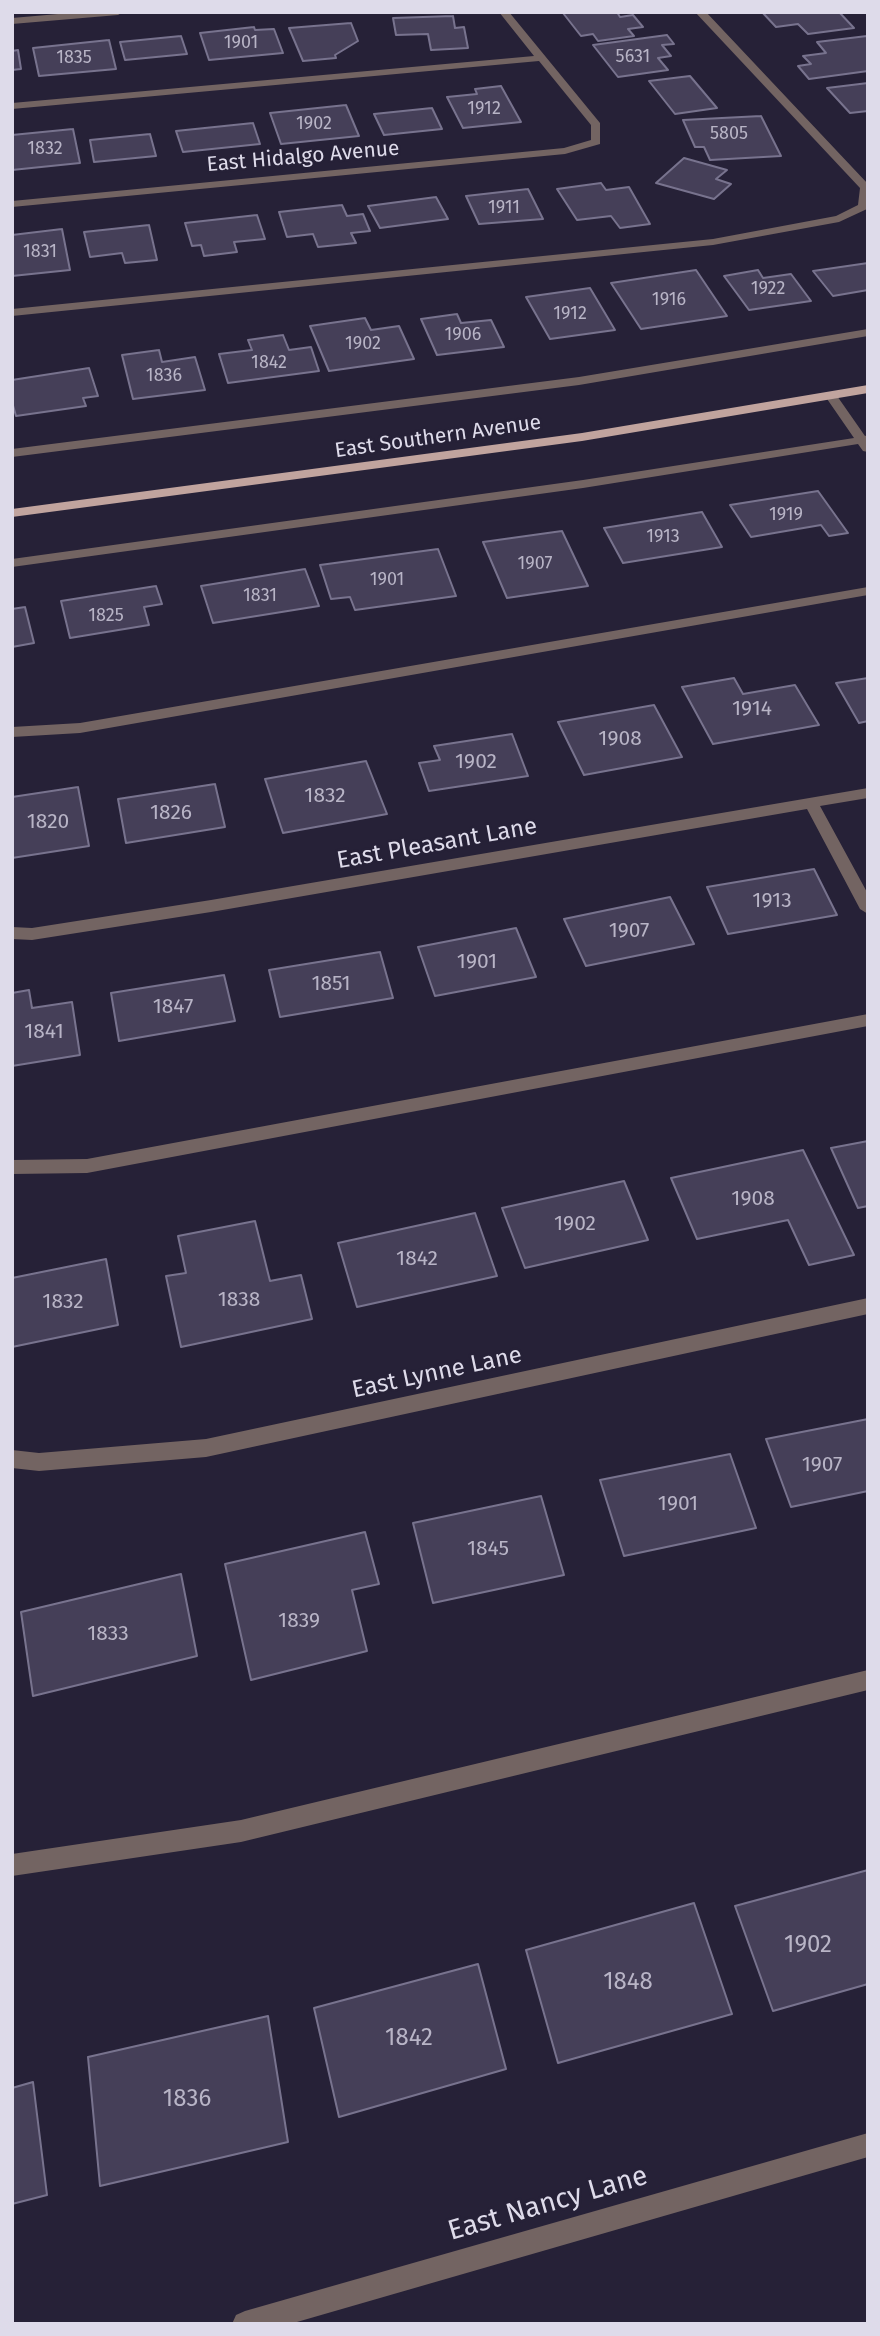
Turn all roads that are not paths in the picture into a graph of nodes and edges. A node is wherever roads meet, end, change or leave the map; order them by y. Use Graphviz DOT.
graph roads {
  1 [pos="117,12"];
  2 [pos="504,12"];
  3 [pos="700,12"];
  4 [pos="12,21"];
  5 [pos="541,58"];
  6 [pos="12,106"];
  7 [pos="12,204"];
  8 [pos="12,313"];
  9 [pos="868,332"];
  10 [pos="868,389"];
  11 [pos="831,396"];
  12 [pos="866,443"];
  13 [pos="12,453"];
  14 [pos="12,513"];
  15 [pos="12,563"];
  16 [pos="868,591"];
  17 [pos="12,732"];
  18 [pos="868,793"];
  19 [pos="811,803"];
  20 [pos="868,908"];
  21 [pos="12,933"];
  22 [pos="868,1020"];
  23 [pos="12,1167"];
  24 [pos="868,1306"];
  25 [pos="12,1459"];
  26 [pos="868,1680"];
  27 [pos="12,1865"];
  28 [pos="868,2145"];
  29 [pos="245,2324"];
  1 -- 4 [label="street"];
  2 -- 5 [label="street"];
  3 -- 8 [label="street"];
  5 -- 6 [label="street"];
  5 -- 7 [label="street, East Hidalgo Avenue"];
  9 -- 13 [label="street, East Southern Avenue"];
  10 -- 11 [label="main road, East Southern Avenue"];
  11 -- 12 [label="street"];
  11 -- 14 [label="main road, East Southern Avenue"];
  12 -- 15 [label="street"];
  16 -- 17 [label="street"];
  18 -- 19 [label="street, East Pleasant Lane"];
  19 -- 20 [label="street"];
  19 -- 21 [label="street, East Pleasant Lane"];
  22 -- 23 [label="street"];
  24 -- 25 [label="street, East Lynne Lane"];
  26 -- 27 [label="street"];
  28 -- 29 [label="street, East Nancy Lane"];
}
